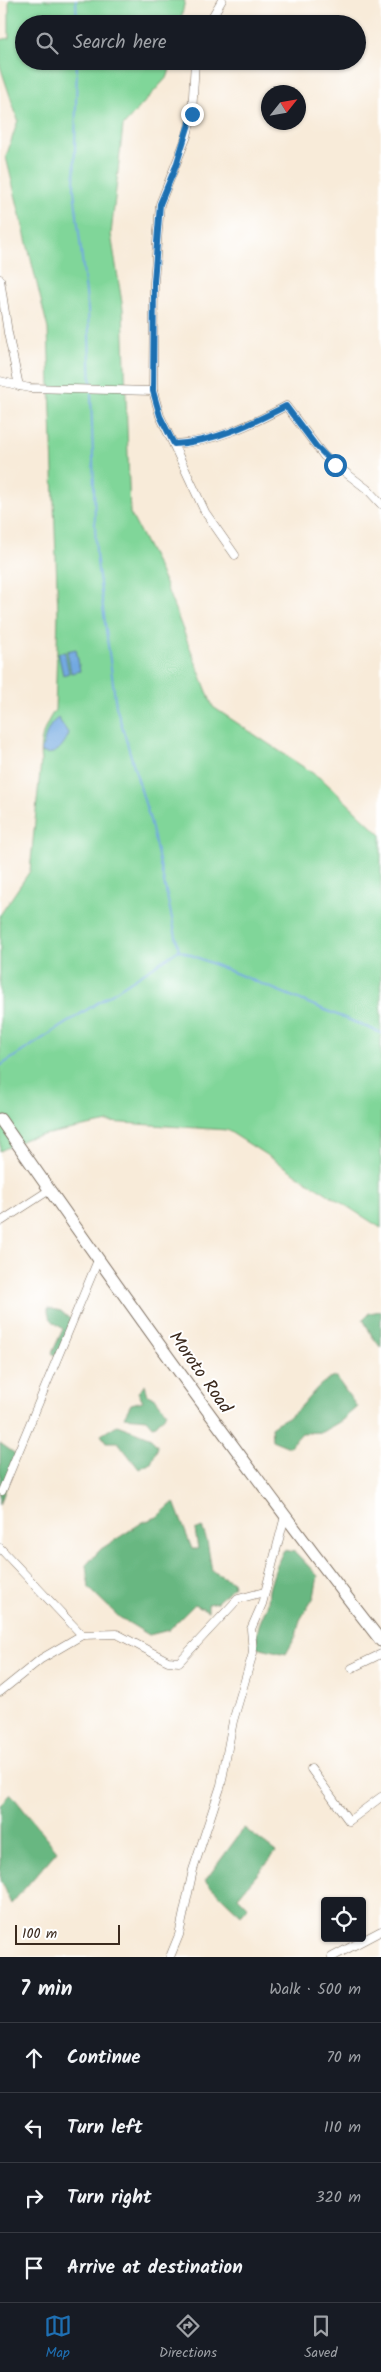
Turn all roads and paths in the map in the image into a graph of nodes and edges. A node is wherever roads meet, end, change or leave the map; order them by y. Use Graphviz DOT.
graph roads {
  1 [pos="222,0"];
  2 [pos="213,15"];
  3 [pos="194,70"];
  4 [pos="0,278"];
  5 [pos="0,382"];
  6 [pos="19,386"];
  7 [pos="153,391"];
  8 [pos="174,444"];
  9 [pos="381,504"];
  10 [pos="235,556"];
  11 [pos="0,1119"];
  12 [pos="48,1190"];
  13 [pos="0,1222"];
  14 [pos="98,1260"];
  15 [pos="2,1491"];
  16 [pos="285,1516"];
  17 [pos="0,1548"];
  18 [pos="264,1592"];
  19 [pos="82,1635"];
  20 [pos="381,1641"];
  21 [pos="381,1654"];
  22 [pos="352,1668"];
  23 [pos="0,1692"];
  24 [pos="311,1768"];
  25 [pos="381,1797"];
  26 [pos="381,1931"];
  27 [pos="170,1957"];
  28 [pos="332,1957"];
  1 -- 2 [label="street"];
  3 -- 7 [label="street"];
  4 -- 6 [label="street"];
  5 -- 6 [label="street"];
  6 -- 7 [label="street"];
  7 -- 8 [label="street"];
  8 -- 9 [label="street"];
  8 -- 10 [label="street"];
  11 -- 12 [label="main road, Moroto Road"];
  12 -- 13 [label="street"];
  12 -- 14 [label="main road, Moroto Road"];
  14 -- 15 [label="street"];
  14 -- 16 [label="main road, Moroto Road"];
  16 -- 18 [label="street"];
  16 -- 20 [label="main road, Moroto Road"];
  17 -- 19 [label="street"];
  18 -- 19 [label="street"];
  18 -- 27 [label="street"];
  19 -- 23 [label="street"];
  21 -- 22 [label="street"];
  24 -- 25 [label="street"];
  26 -- 28 [label="street"];
}
